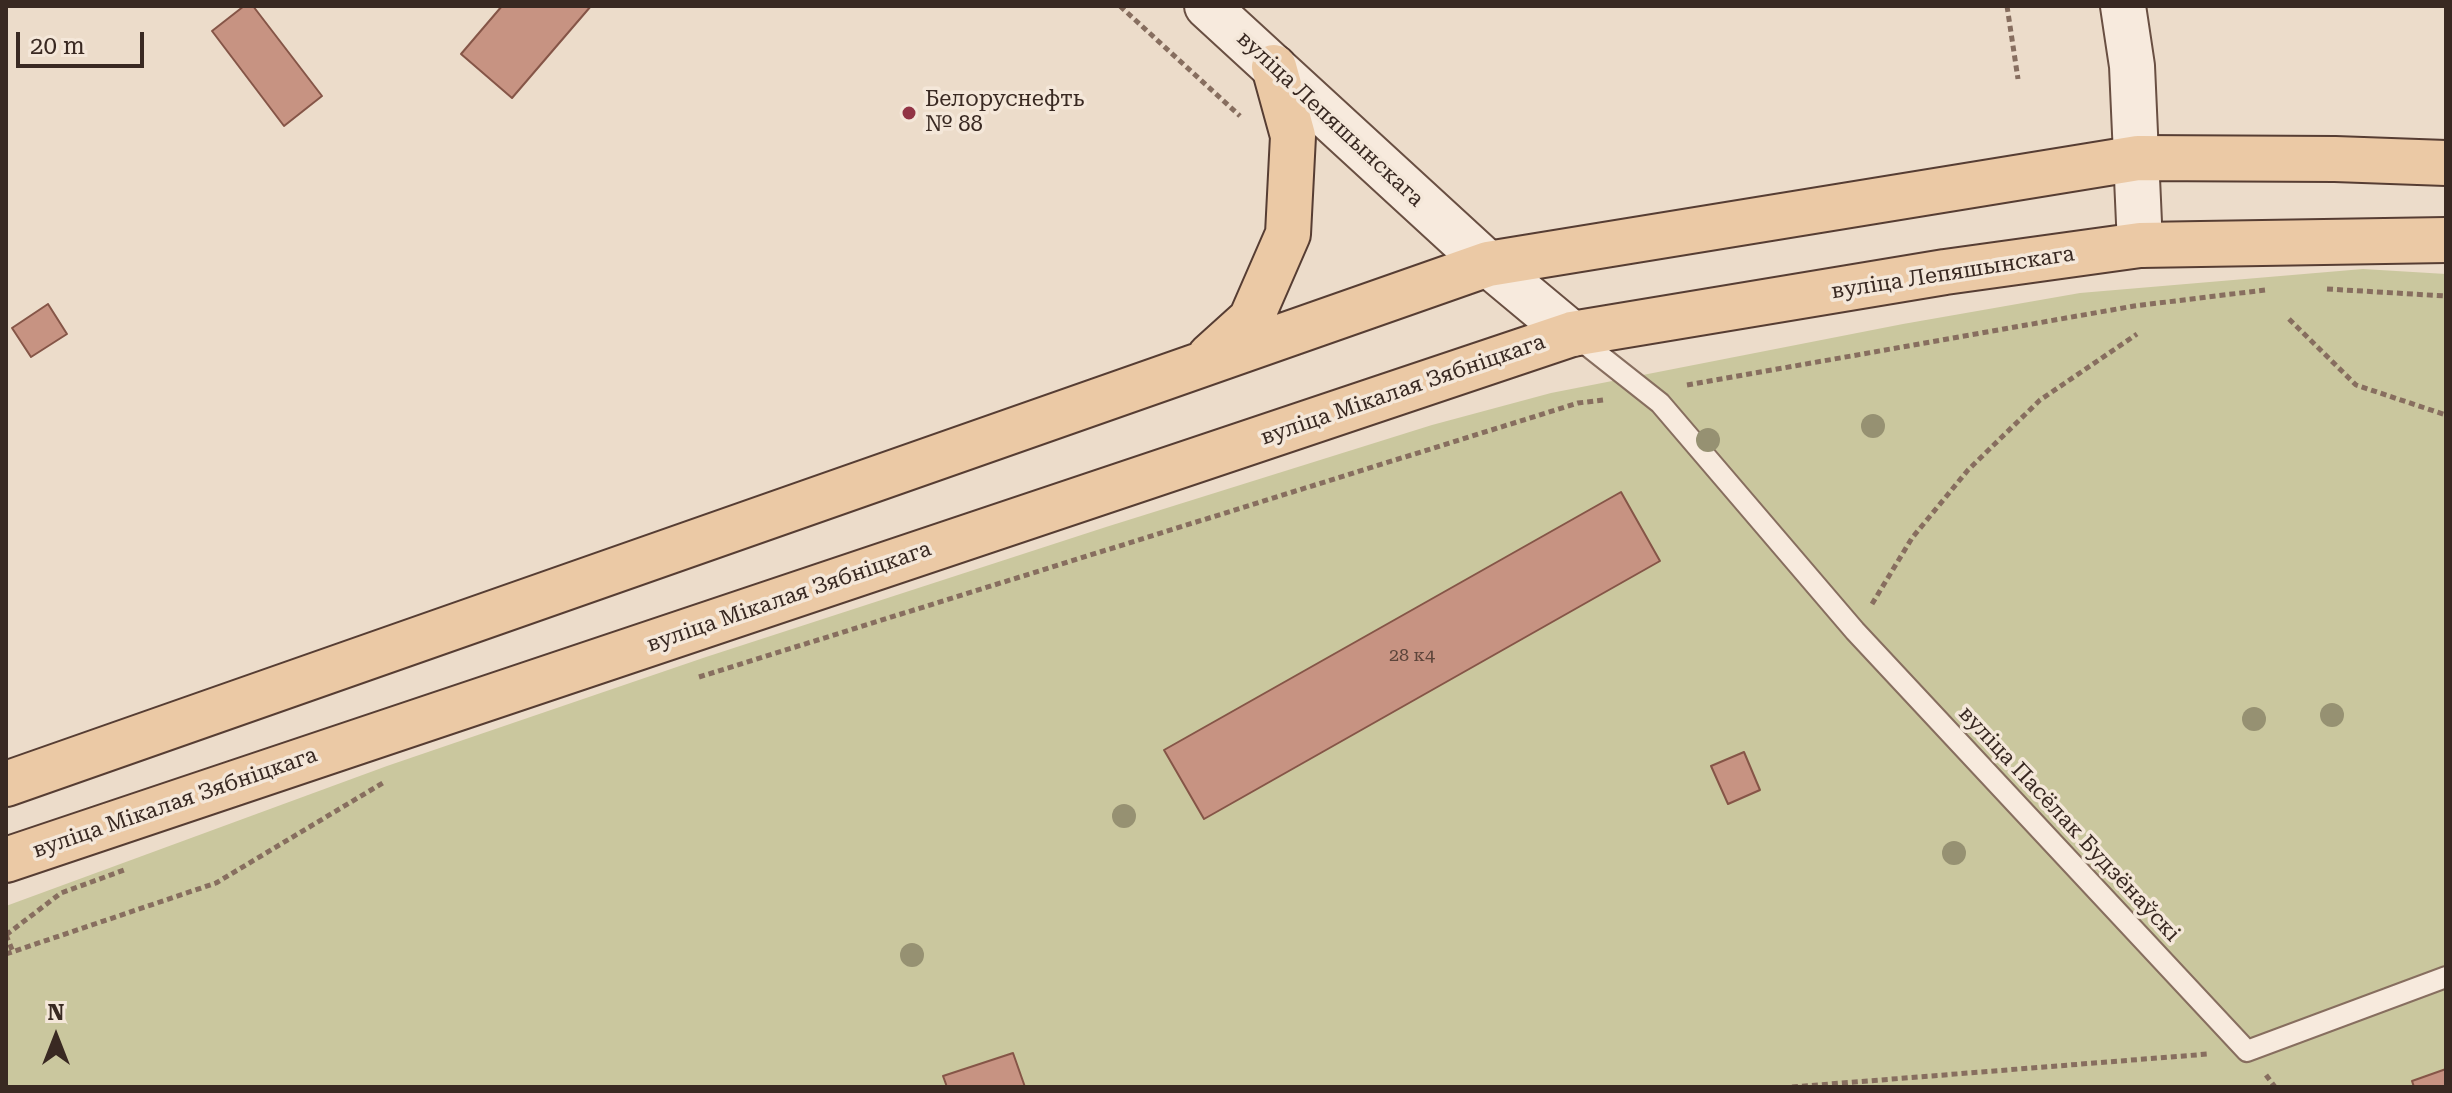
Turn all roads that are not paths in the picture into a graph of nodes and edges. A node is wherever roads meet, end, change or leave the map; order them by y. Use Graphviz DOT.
graph roads {
  1 [pos="1207,6"];
  2 [pos="2123,6"];
  3 [pos="1274,67"];
  4 [pos="2138,158"];
  5 [pos="2446,163"];
  6 [pos="2446,240"];
  7 [pos="2140,245"];
  8 [pos="1488,264"];
  9 [pos="1572,334"];
  10 [pos="1198,368"];
  11 [pos="6,784"];
  12 [pos="6,860"];
  13 [pos="2446,977"];
  1 -- 3 [label="main road, вуліца Лепяшынскага"];
  2 -- 4 [label="main road"];
  3 -- 8 [label="main road, вуліца Лепяшынскага"];
  3 -- 10 [label="main road"];
  4 -- 5 [label="main road"];
  4 -- 7 [label="main road"];
  4 -- 8 [label="main road"];
  6 -- 7 [label="main road, вуліца Лепяшынскага"];
  7 -- 9 [label="main road, вуліца Лепяшынскага"];
  8 -- 9 [label="main road, вуліца Лепяшынскага"];
  8 -- 10 [label="main road"];
  9 -- 12 [label="main road, вуліца Мікалая Зябніцкага"];
  9 -- 13 [label="lane, вуліца Пасёлак Будзёнаўскі"];
  10 -- 11 [label="main road"];
}
